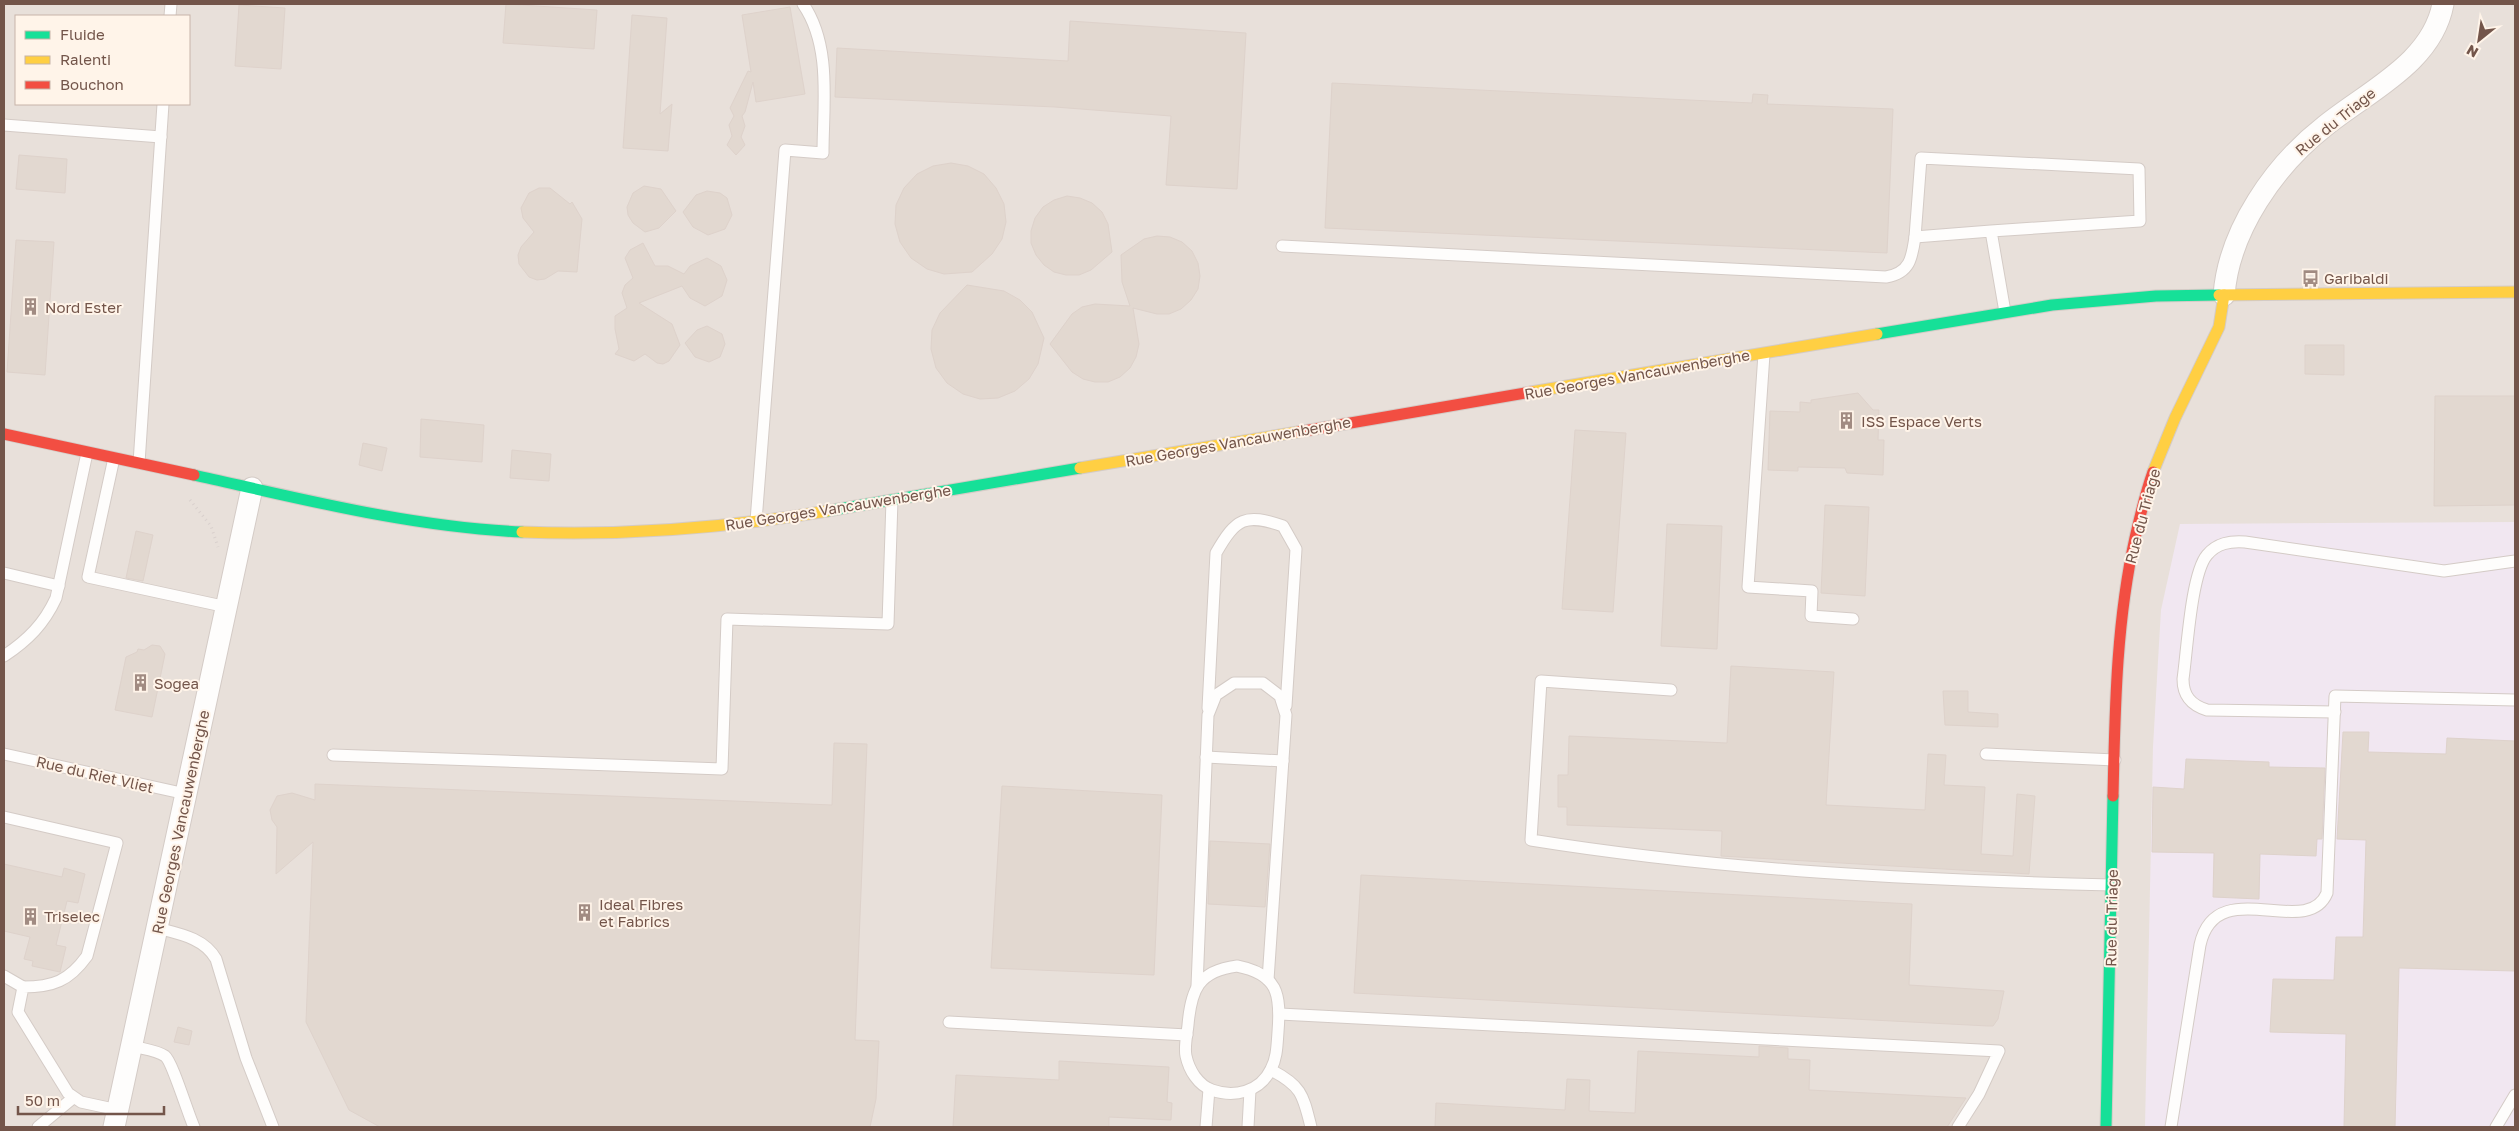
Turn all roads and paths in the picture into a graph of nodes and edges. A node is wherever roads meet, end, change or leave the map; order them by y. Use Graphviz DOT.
graph roads {
  1 [pos="803,4"];
  2 [pos="2443,4"];
  3 [pos="164,105"];
  4 [pos="4,125"];
  5 [pos="161,137"];
  6 [pos="1991,231"];
  7 [pos="1916,237"];
  8 [pos="1282,246"];
  9 [pos="2515,292"];
  10 [pos="2224,295"];
  11 [pos="2005,312"];
  12 [pos="1764,352"];
  13 [pos="4,434"];
  14 [pos="88,452"];
  15 [pos="114,458"];
  16 [pos="139,463"];
  17 [pos="252,488"];
  18 [pos="184,495"];
  19 [pos="892,499"];
  20 [pos="756,521"];
  21 [pos="219,556"];
  22 [pos="2515,561"];
  23 [pos="4,573"];
  24 [pos="59,586"];
  25 [pos="228,607"];
  26 [pos="1853,619"];
  27 [pos="4,656"];
  28 [pos="1670,690"];
  29 [pos="2515,700"];
  30 [pos="2335,712"];
  31 [pos="1208,715"];
  32 [pos="1286,715"];
  33 [pos="4,754"];
  34 [pos="1986,754"];
  35 [pos="333,755"];
  36 [pos="1206,757"];
  37 [pos="1283,760"];
  38 [pos="2115,760"];
  39 [pos="186,794"];
  40 [pos="4,818"];
  41 [pos="2112,885"];
  42 [pos="157,928"];
  43 [pos="4,976"];
  44 [pos="1268,980"];
  45 [pos="1196,986"];
  46 [pos="23,987"];
  47 [pos="1280,1014"];
  48 [pos="949,1022"];
  49 [pos="1187,1035"];
  50 [pos="132,1046"];
  51 [pos="1271,1070"];
  52 [pos="1209,1089"];
  53 [pos="1250,1090"];
  54 [pos="2515,1095"];
  55 [pos="73,1098"];
  56 [pos="116,1119"];
  57 [pos="38,1127"];
  58 [pos="194,1127"];
  59 [pos="273,1127"];
  60 [pos="1206,1127"];
  61 [pos="1248,1127"];
  62 [pos="1311,1127"];
  63 [pos="1958,1127"];
  64 [pos="2106,1127"];
  65 [pos="2171,1127"];
  66 [pos="2496,1127"];
  1 -- 20 [label="lane"];
  2 -- 10 [label="street, Rue du Triage"];
  3 -- 5 [label="lane"];
  4 -- 5 [label="lane"];
  5 -- 16 [label="lane"];
  6 -- 7 [label="lane"];
  6 -- 7 [label="lane"];
  6 -- 11 [label="lane"];
  7 -- 8 [label="lane"];
  9 -- 10 [label="street, Rue Georges Vancauwenberghe"];
  10 -- 11 [label="street, Rue Georges Vancauwenberghe"];
  10 -- 38 [label="street, Rue du Triage"];
  11 -- 12 [label="street, Rue Georges Vancauwenberghe"];
  12 -- 19 [label="street, Rue Georges Vancauwenberghe"];
  12 -- 26 [label="lane"];
  13 -- 14 [label="street, Rue Georges Vancauwenberghe"];
  14 -- 15 [label="street, Rue Georges Vancauwenberghe"];
  14 -- 24 [label="lane"];
  15 -- 16 [label="street, Rue Georges Vancauwenberghe"];
  15 -- 25 [label="lane"];
  16 -- 17 [label="street, Rue Georges Vancauwenberghe"];
  17 -- 20 [label="street, Rue Georges Vancauwenberghe"];
  17 -- 25 [label="street, Rue Georges Vancauwenberghe"];
  18 -- 21 [label="path"];
  19 -- 20 [label="street, Rue Georges Vancauwenberghe"];
  19 -- 35 [label="lane"];
  22 -- 30 [label="lane"];
  23 -- 24 [label="lane"];
  24 -- 27 [label="lane"];
  25 -- 39 [label="street, Rue Georges Vancauwenberghe"];
  28 -- 41 [label="lane"];
  29 -- 30 [label="lane"];
  30 -- 65 [label="lane"];
  31 -- 32 [label="lane"];
  31 -- 32 [label="lane"];
  31 -- 36 [label="lane"];
  32 -- 37 [label="lane"];
  33 -- 39 [label="lane, Rue du Riet Vliet"];
  34 -- 38 [label="lane"];
  36 -- 37 [label="lane"];
  36 -- 45 [label="lane"];
  37 -- 44 [label="lane"];
  38 -- 41 [label="street, Rue du Triage"];
  39 -- 42 [label="street, Rue Georges Vancauwenberghe"];
  40 -- 46 [label="lane"];
  41 -- 64 [label="street, Rue du Triage"];
  42 -- 50 [label="street, Rue Georges Vancauwenberghe"];
  42 -- 59 [label="lane"];
  43 -- 46 [label="lane"];
  44 -- 45 [label="lane"];
  44 -- 47 [label="lane"];
  45 -- 49 [label="lane"];
  46 -- 55 [label="lane"];
  47 -- 51 [label="lane"];
  47 -- 63 [label="lane"];
  48 -- 49 [label="lane"];
  49 -- 52 [label="lane"];
  50 -- 56 [label="street, Rue Georges Vancauwenberghe"];
  50 -- 58 [label="lane"];
  51 -- 53 [label="lane"];
  51 -- 62 [label="lane"];
  52 -- 53 [label="lane"];
  52 -- 60 [label="lane"];
  53 -- 61 [label="lane"];
  54 -- 66 [label="lane"];
  55 -- 56 [label="lane"];
  55 -- 57 [label="lane"];
}
